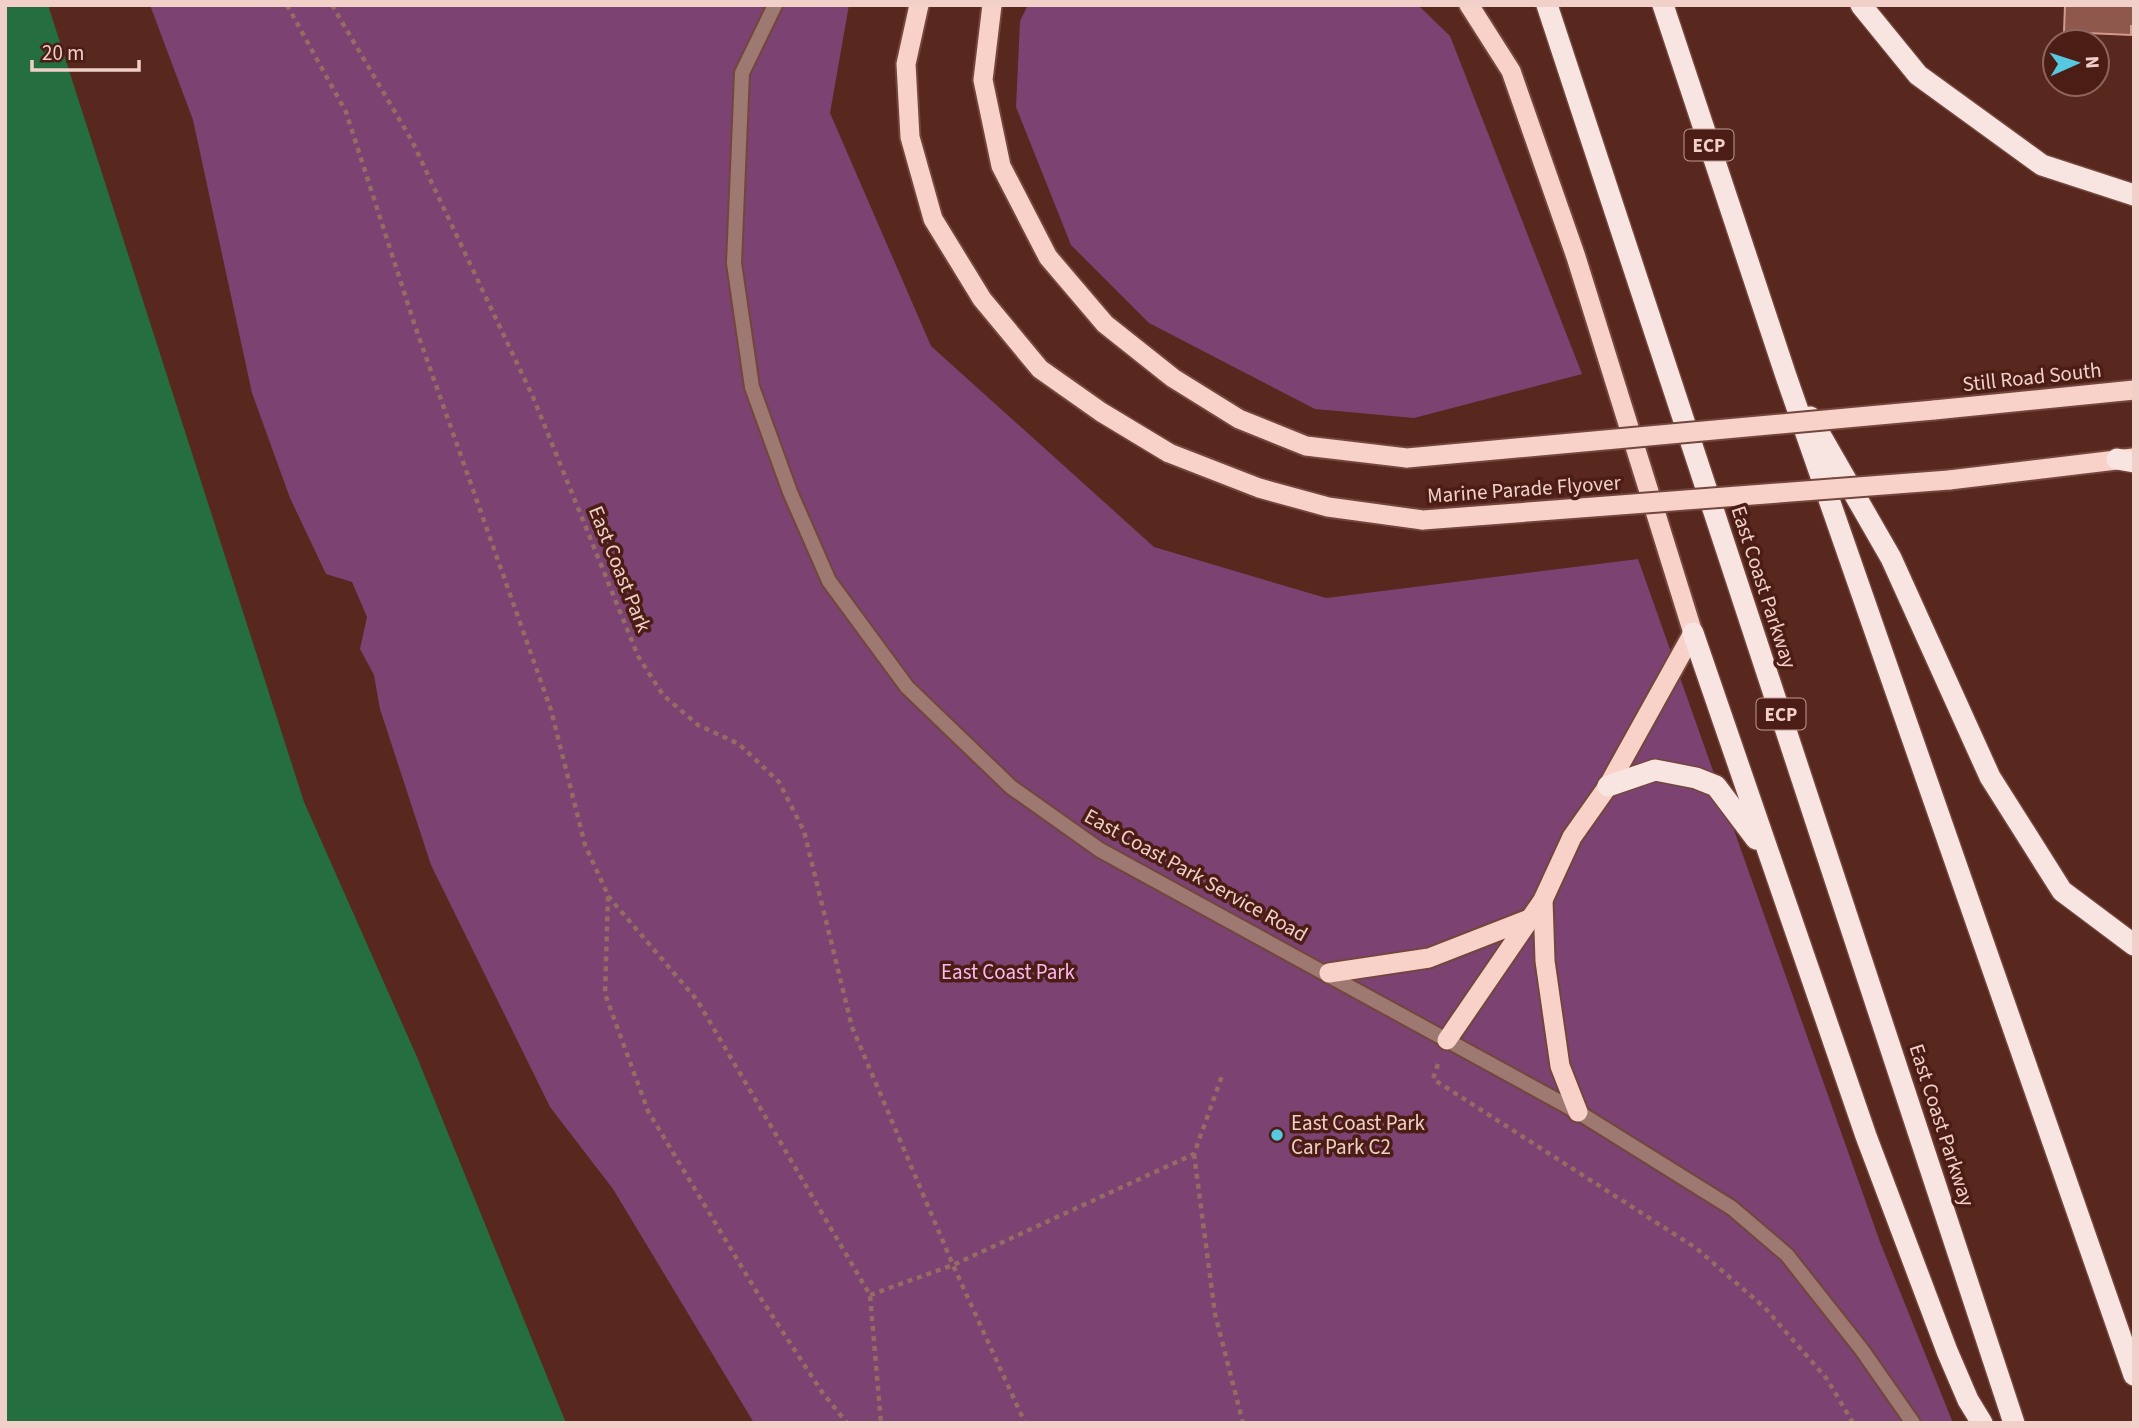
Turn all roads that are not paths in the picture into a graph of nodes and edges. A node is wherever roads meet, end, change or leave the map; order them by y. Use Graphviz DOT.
graph roads {
  1 [pos="775,5"];
  2 [pos="919,5"];
  3 [pos="992,5"];
  4 [pos="1469,5"];
  5 [pos="1547,5"];
  6 [pos="1662,5"];
  7 [pos="1861,5"];
  8 [pos="2134,195"];
  9 [pos="1786,376"];
  10 [pos="2134,390"];
  11 [pos="1934,410"];
  12 [pos="2128,459"];
  13 [pos="1693,633"];
  14 [pos="1608,786"];
  15 [pos="1768,855"];
  16 [pos="1543,900"];
  17 [pos="1529,919"];
  18 [pos="2134,945"];
  19 [pos="1329,973"];
  20 [pos="1447,1040"];
  21 [pos="1578,1112"];
  22 [pos="2134,1375"];
  23 [pos="1913,1423"];
  24 [pos="1982,1423"];
  25 [pos="2014,1423"];
  1 -- 19 [label="street, East Coast Park Service Road"];
  2 -- 12 [label="highway, Marine Parade Flyover, bridge"];
  3 -- 11 [label="highway, Marine Parade Flyover, bridge"];
  4 -- 13 [label="highway, Marine Parade Flyover"];
  5 -- 25 [label="highway, East Coast Parkway / ECP"];
  6 -- 9 [label="highway, ECP"];
  7 -- 8 [label="highway"];
  9 -- 18 [label="highway"];
  9 -- 22 [label="highway, ECP"];
  10 -- 11 [label="highway, Still Road South"];
  13 -- 14 [label="highway"];
  13 -- 15 [label="highway"];
  14 -- 15 [label="highway"];
  14 -- 16 [label="highway"];
  15 -- 24 [label="highway"];
  16 -- 17 [label="highway"];
  16 -- 21 [label="highway"];
  17 -- 19 [label="highway"];
  17 -- 20 [label="highway"];
  19 -- 20 [label="street, East Coast Park Service Road"];
  20 -- 21 [label="street, East Coast Park Service Road"];
  21 -- 23 [label="street, East Coast Park Service Road"];
}
